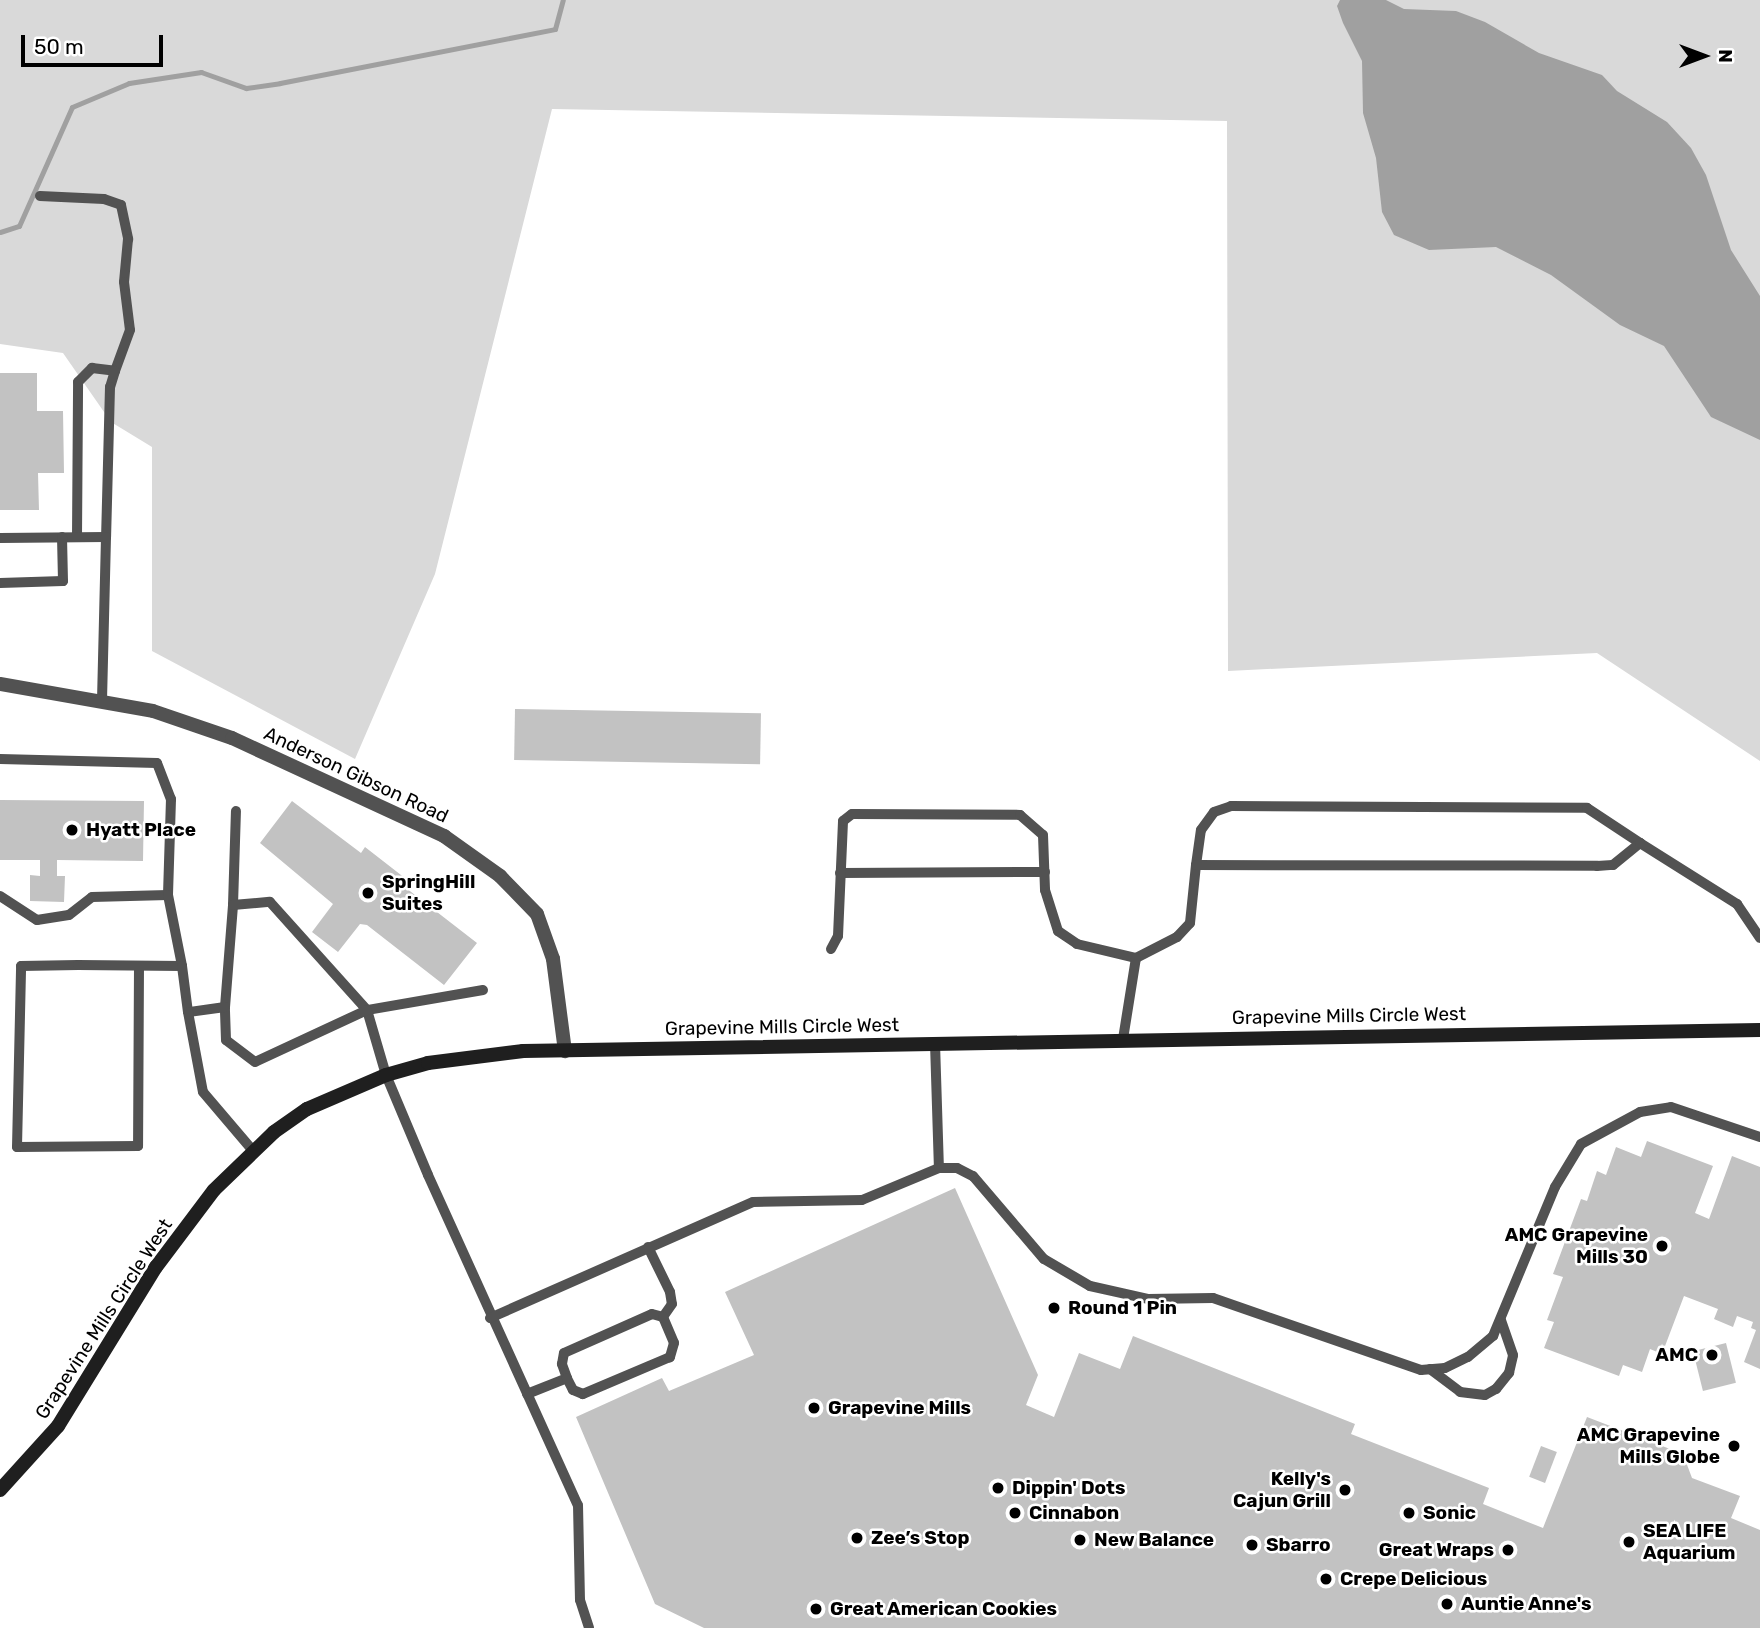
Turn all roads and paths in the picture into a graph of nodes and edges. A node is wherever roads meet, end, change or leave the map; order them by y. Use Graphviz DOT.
graph roads {
  1 [pos="40,196"];
  2 [pos="116,371"];
  3 [pos="62,537"];
  4 [pos="77,537"];
  5 [pos="106,537"];
  6 [pos="0,538"];
  7 [pos="0,583"];
  8 [pos="0,684"];
  9 [pos="102,701"];
  10 [pos="0,759"];
  11 [pos="236,811"];
  12 [pos="1640,843"];
  13 [pos="1196,865"];
  14 [pos="1045,872"];
  15 [pos="841,873"];
  16 [pos="0,895"];
  17 [pos="168,895"];
  18 [pos="233,905"];
  19 [pos="1760,939"];
  20 [pos="831,949"];
  21 [pos="1136,958"];
  22 [pos="139,966"];
  23 [pos="183,966"];
  24 [pos="483,990"];
  25 [pos="225,1007"];
  26 [pos="366,1010"];
  27 [pos="188,1012"];
  28 [pos="1760,1030"];
  29 [pos="1123,1039"];
  30 [pos="935,1043"];
  31 [pos="565,1051"];
  32 [pos="386,1074"];
  33 [pos="1760,1137"];
  34 [pos="254,1152"];
  35 [pos="939,1168"];
  36 [pos="648,1247"];
  37 [pos="663,1317"];
  38 [pos="490,1318"];
  39 [pos="1501,1321"];
  40 [pos="1430,1369"];
  41 [pos="567,1378"];
  42 [pos="527,1394"];
  43 [pos="0,1490"];
  44 [pos="589,1628"];
  1 -- 2 [label="lane"];
  2 -- 4 [label="lane"];
  2 -- 5 [label="lane"];
  3 -- 4 [label="lane"];
  3 -- 6 [label="lane"];
  3 -- 7 [label="lane"];
  4 -- 5 [label="lane"];
  5 -- 9 [label="lane"];
  8 -- 9 [label="street, Anderson Gibson Road"];
  9 -- 31 [label="street, Anderson Gibson Road"];
  10 -- 17 [label="lane"];
  11 -- 18 [label="lane"];
  12 -- 13 [label="lane"];
  12 -- 13 [label="lane"];
  12 -- 19 [label="lane"];
  13 -- 21 [label="lane"];
  14 -- 15 [label="lane"];
  14 -- 15 [label="lane"];
  14 -- 21 [label="lane"];
  15 -- 20 [label="lane"];
  16 -- 17 [label="lane"];
  17 -- 23 [label="lane"];
  18 -- 25 [label="lane"];
  18 -- 26 [label="lane"];
  21 -- 29 [label="lane"];
  22 -- 22 [label="lane"];
  22 -- 23 [label="lane"];
  23 -- 27 [label="lane"];
  24 -- 26 [label="lane"];
  25 -- 26 [label="lane"];
  25 -- 27 [label="lane"];
  26 -- 32 [label="lane"];
  27 -- 34 [label="lane"];
  28 -- 29 [label="street, Grapevine Mills Circle West"];
  29 -- 30 [label="street, Grapevine Mills Circle West"];
  30 -- 31 [label="street, Grapevine Mills Circle West"];
  30 -- 35 [label="lane"];
  31 -- 32 [label="street, Grapevine Mills Circle West"];
  32 -- 34 [label="street, Grapevine Mills Circle West"];
  32 -- 38 [label="lane"];
  33 -- 39 [label="lane"];
  34 -- 43 [label="street, Grapevine Mills Circle West"];
  35 -- 36 [label="lane"];
  35 -- 40 [label="lane"];
  36 -- 37 [label="lane"];
  36 -- 38 [label="lane"];
  37 -- 41 [label="lane"];
  37 -- 41 [label="lane"];
  38 -- 42 [label="lane"];
  39 -- 40 [label="lane"];
  39 -- 40 [label="lane"];
  41 -- 42 [label="lane"];
  42 -- 44 [label="lane"];
}
